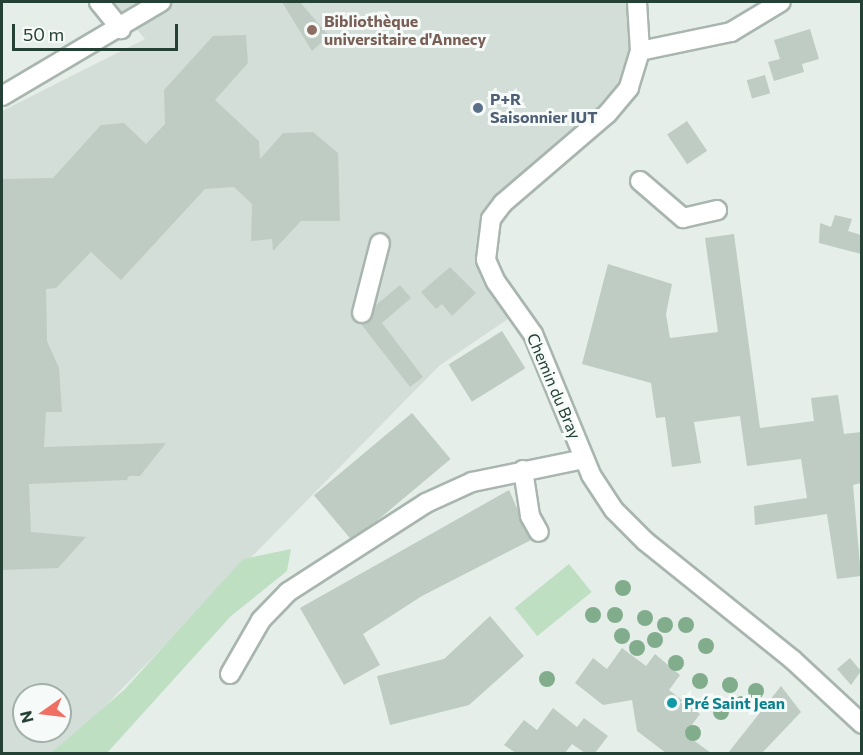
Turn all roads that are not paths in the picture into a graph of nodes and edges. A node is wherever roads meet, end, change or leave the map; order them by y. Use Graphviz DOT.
graph roads {
  1 [pos="99,2"];
  2 [pos="161,2"];
  3 [pos="637,2"];
  4 [pos="781,2"];
  5 [pos="121,29"];
  6 [pos="640,51"];
  7 [pos="2,96"];
  8 [pos="640,181"];
  9 [pos="717,210"];
  10 [pos="380,243"];
  11 [pos="362,313"];
  12 [pos="584,459"];
  13 [pos="523,470"];
  14 [pos="539,532"];
  15 [pos="230,674"];
  16 [pos="861,724"];
  1 -- 5 [label="street"];
  2 -- 5 [label="street"];
  3 -- 6 [label="street, Chemin du Bray"];
  4 -- 6 [label="street"];
  5 -- 7 [label="street"];
  6 -- 12 [label="street, Chemin du Bray"];
  8 -- 9 [label="street"];
  10 -- 11 [label="street"];
  12 -- 13 [label="street"];
  12 -- 16 [label="street, Chemin du Bray"];
  13 -- 14 [label="street"];
  13 -- 15 [label="street"];
}
